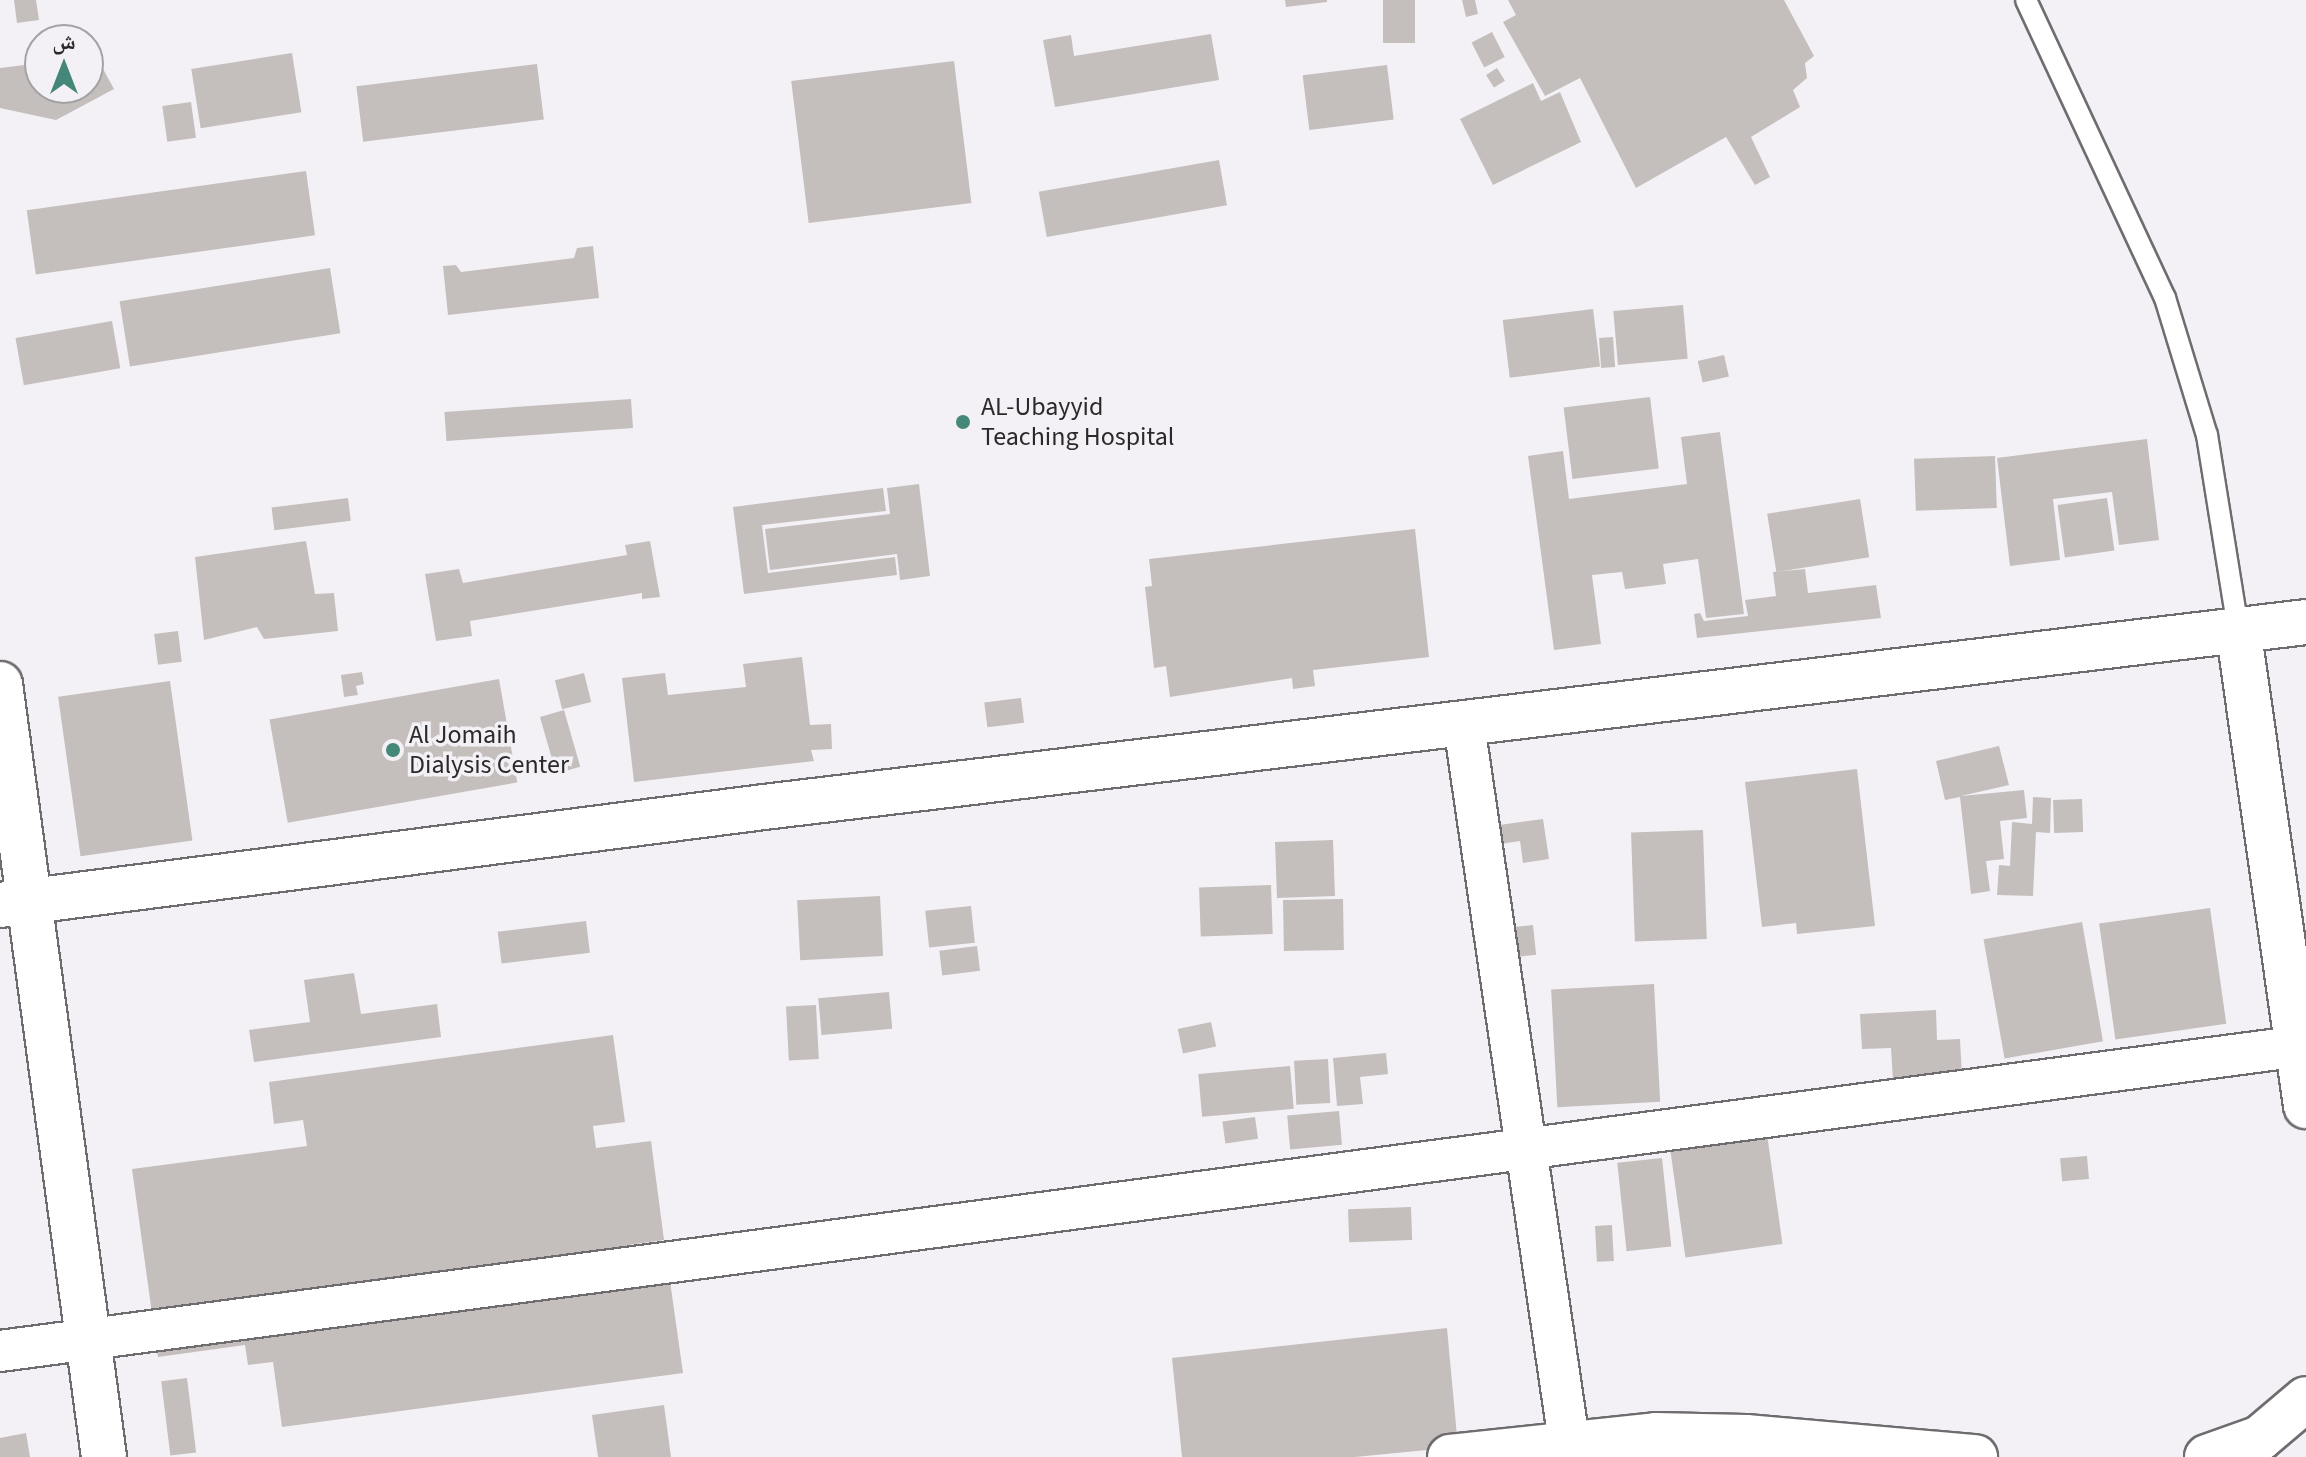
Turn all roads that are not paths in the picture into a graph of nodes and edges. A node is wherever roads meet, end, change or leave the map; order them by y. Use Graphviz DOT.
graph roads {
  1 [pos="2026,0"];
  2 [pos="2306,622"];
  3 [pos="2238,628"];
  4 [pos="0,684"];
  5 [pos="1464,725"];
  6 [pos="15,903"];
  7 [pos="2295,1047"];
  8 [pos="2306,1106"];
  9 [pos="1526,1146"];
  10 [pos="86,1338"];
  11 [pos="0,1351"];
  12 [pos="2306,1399"];
  13 [pos="1569,1441"];
  14 [pos="1744,1447"];
  15 [pos="1924,1455"];
  16 [pos="104,1457"];
  17 [pos="1450,1457"];
  18 [pos="1975,1457"];
  19 [pos="2207,1457"];
  1 -- 3 [label="lane"];
  2 -- 3 [label="main road"];
  3 -- 5 [label="main road"];
  3 -- 7 [label="main road"];
  4 -- 6 [label="main road"];
  5 -- 6 [label="main road"];
  5 -- 9 [label="street"];
  6 -- 10 [label="main road"];
  7 -- 8 [label="main road"];
  7 -- 9 [label="street"];
  9 -- 10 [label="street"];
  9 -- 13 [label="street"];
  10 -- 11 [label="street"];
  10 -- 16 [label="main road"];
  12 -- 19 [label="main road"];
  13 -- 14 [label="main road"];
  13 -- 17 [label="main road"];
  14 -- 15 [label="main road"];
  15 -- 18 [label="main road"];
}
